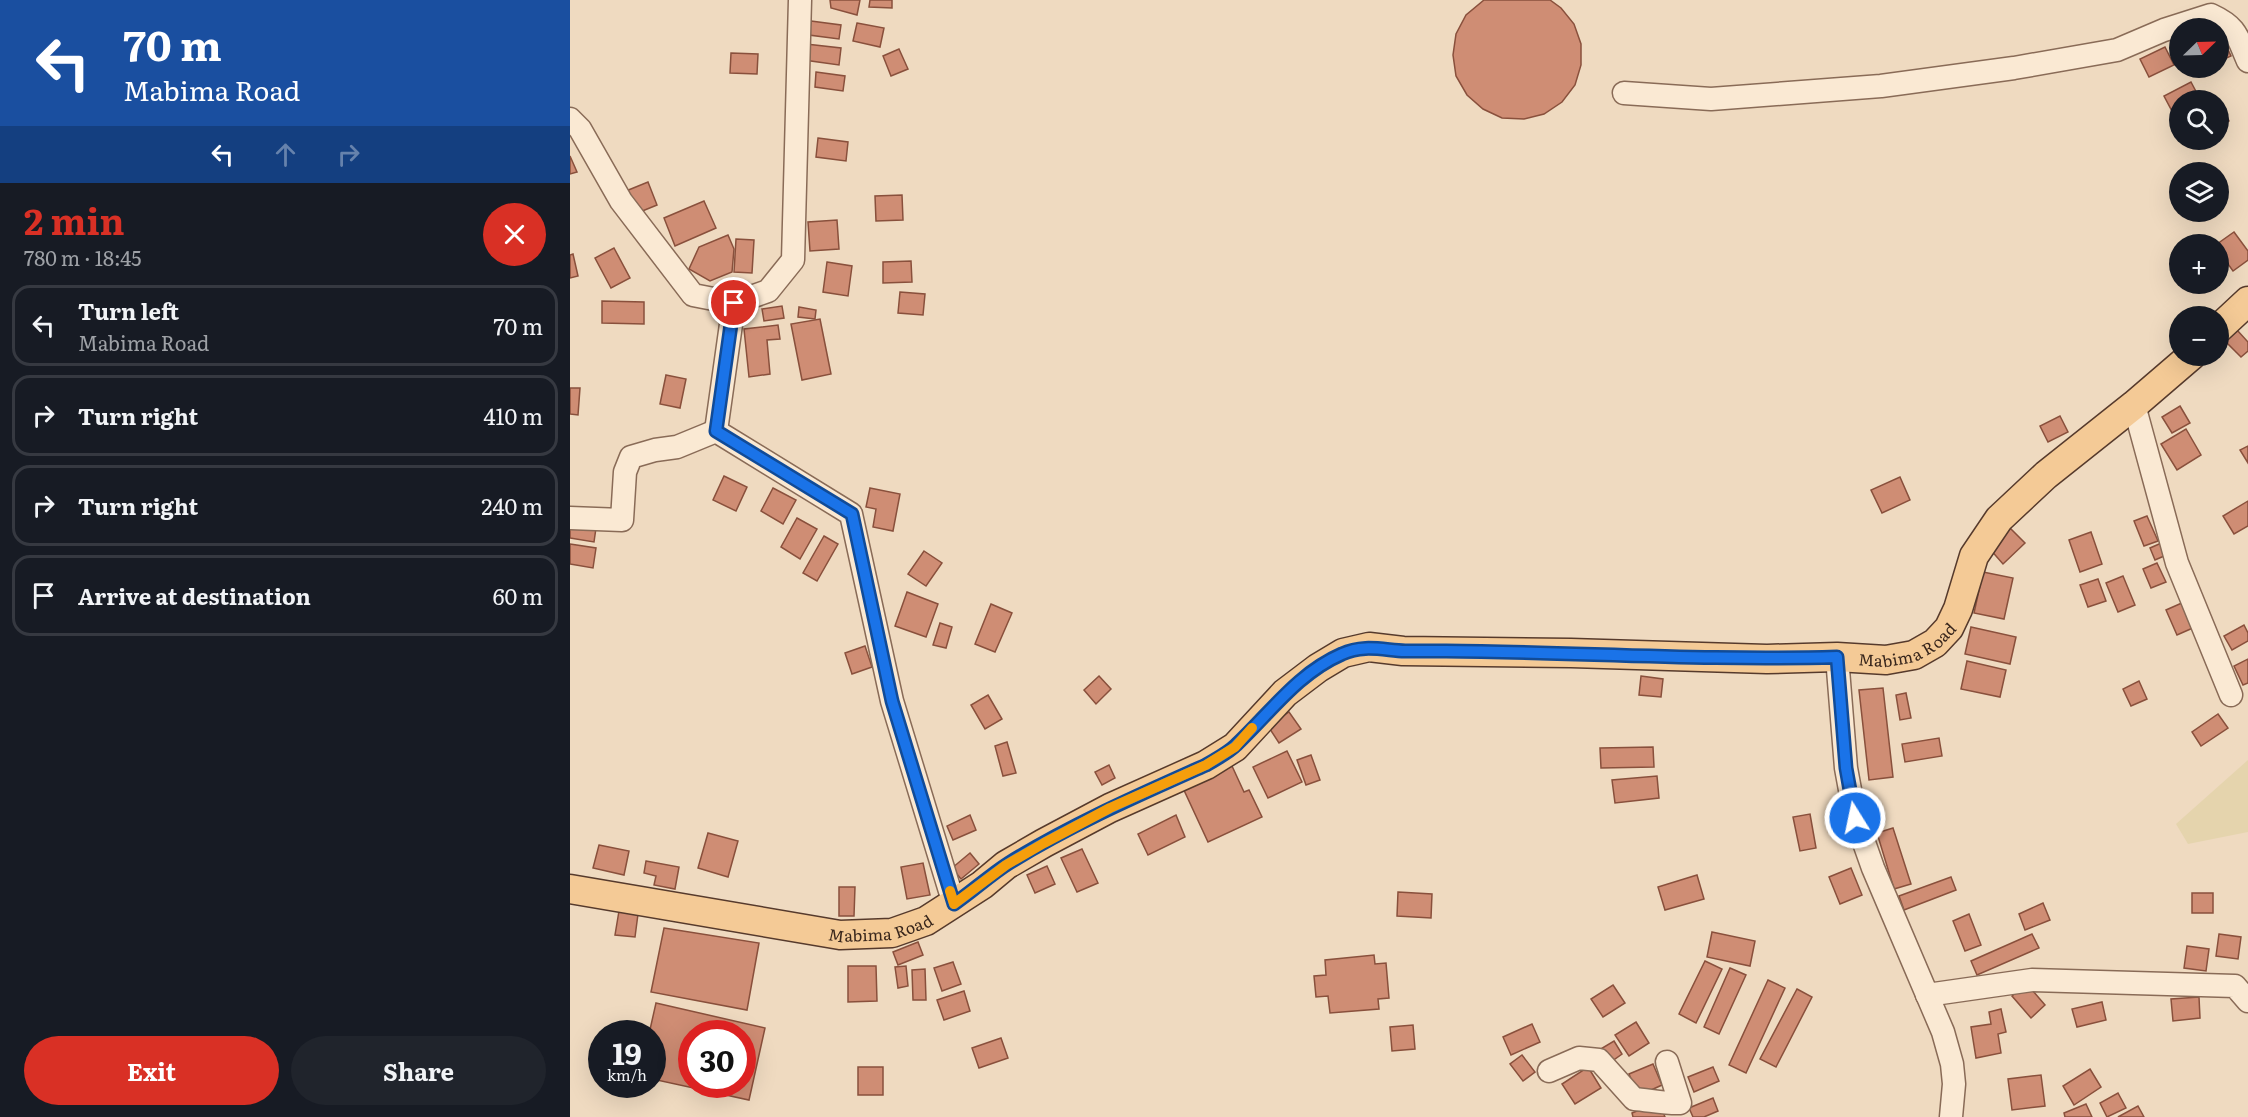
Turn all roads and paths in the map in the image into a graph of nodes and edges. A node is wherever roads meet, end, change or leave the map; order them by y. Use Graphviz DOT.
graph roads {
  1 [pos="800,0"];
  2 [pos="2248,61"];
  3 [pos="1624,93"];
  4 [pos="570,119"];
  5 [pos="2248,301"];
  6 [pos="734,303"];
  7 [pos="2229,318"];
  8 [pos="2180,366"];
  9 [pos="2134,405"];
  10 [pos="716,431"];
  11 [pos="570,518"];
  12 [pos="1837,657"];
  13 [pos="2231,695"];
  14 [pos="570,889"];
  15 [pos="954,904"];
  16 [pos="1927,995"];
  17 [pos="2248,1001"];
  18 [pos="1668,1062"];
  19 [pos="1549,1071"];
  20 [pos="1684,1110"];
  21 [pos="1951,1117"];
  1 -- 6 [label="street"];
  2 -- 3 [label="street"];
  4 -- 6 [label="street"];
  5 -- 7 [label="main road"];
  6 -- 10 [label="street"];
  8 -- 9 [label="main road, Mabima Road"];
  9 -- 12 [label="main road, Mabima Road"];
  9 -- 13 [label="street"];
  10 -- 11 [label="street"];
  10 -- 15 [label="street"];
  12 -- 15 [label="main road, Mabima Road"];
  12 -- 16 [label="street"];
  14 -- 15 [label="main road, Mabima Road"];
  16 -- 17 [label="street"];
  16 -- 21 [label="street"];
  18 -- 20 [label="street"];
  19 -- 20 [label="street"];
}
